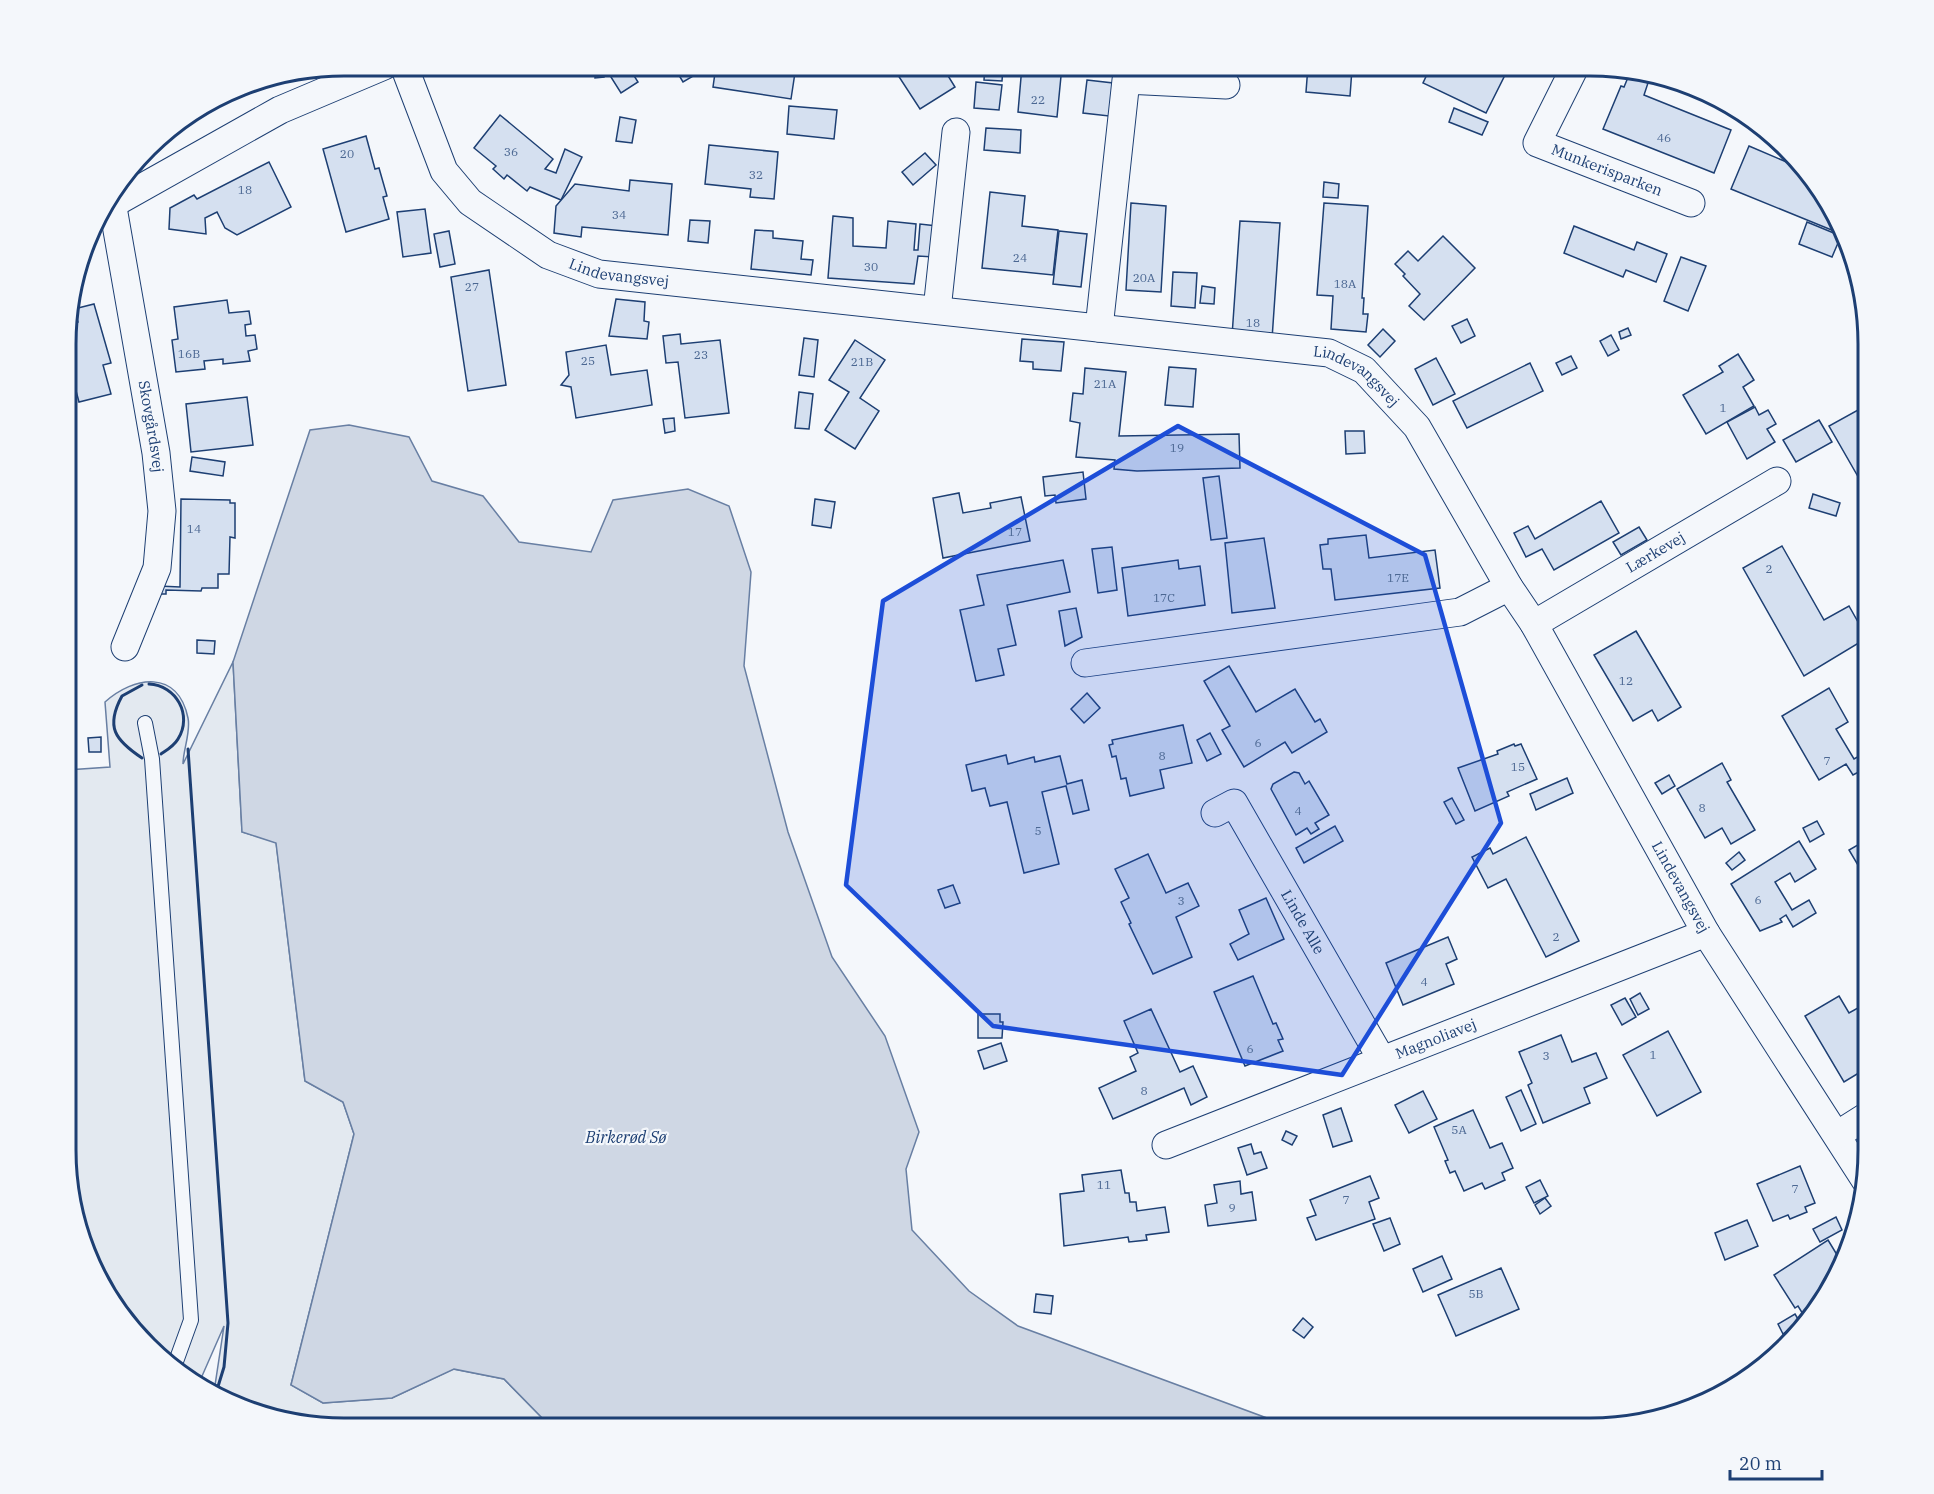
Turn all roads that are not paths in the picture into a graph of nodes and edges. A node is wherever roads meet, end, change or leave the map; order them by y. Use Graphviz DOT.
graph roads {
  1 [pos="360,76"];
  2 [pos="408,76"];
  3 [pos="1570,76"];
  4 [pos="1226,86"];
  5 [pos="956,132"];
  6 [pos="122,196"];
  7 [pos="1691,203"];
  8 [pos="111,213"];
  9 [pos="937,310"];
  10 [pos="1099,328"];
  11 [pos="1777,480"];
  12 [pos="1509,587"];
  13 [pos="1534,624"];
  14 [pos="125,647"];
  15 [pos="1085,663"];
  16 [pos="145,723"];
  17 [pos="1215,813"];
  18 [pos="1706,933"];
  19 [pos="1382,1060"];
  20 [pos="1858,1122"];
  21 [pos="1838,1135"];
  22 [pos="1166,1145"];
  23 [pos="1857,1168"];
  24 [pos="177,1359"];
  1 -- 6 [label="street, Skovgårdsvej"];
  2 -- 9 [label="street, Lindevangsvej"];
  3 -- 7 [label="street, Munkerisparken"];
  4 -- 10 [label="street"];
  5 -- 9 [label="street"];
  8 -- 14 [label="street, Skovgårdsvej"];
  9 -- 10 [label="street, Lindevangsvej"];
  10 -- 12 [label="street, Lindevangsvej"];
  11 -- 13 [label="street, Lærkevej"];
  12 -- 13 [label="street, Lindevangsvej"];
  12 -- 15 [label="street"];
  13 -- 18 [label="street, Lindevangsvej"];
  16 -- 24 [label="lane"];
  17 -- 19 [label="street, Linde Alle"];
  18 -- 19 [label="street, Magnoliavej"];
  18 -- 21 [label="street, Lindevangsvej"];
  19 -- 22 [label="street, Magnoliavej"];
  20 -- 21 [label="street"];
  21 -- 23 [label="street, Lindevangsvej"];
}
